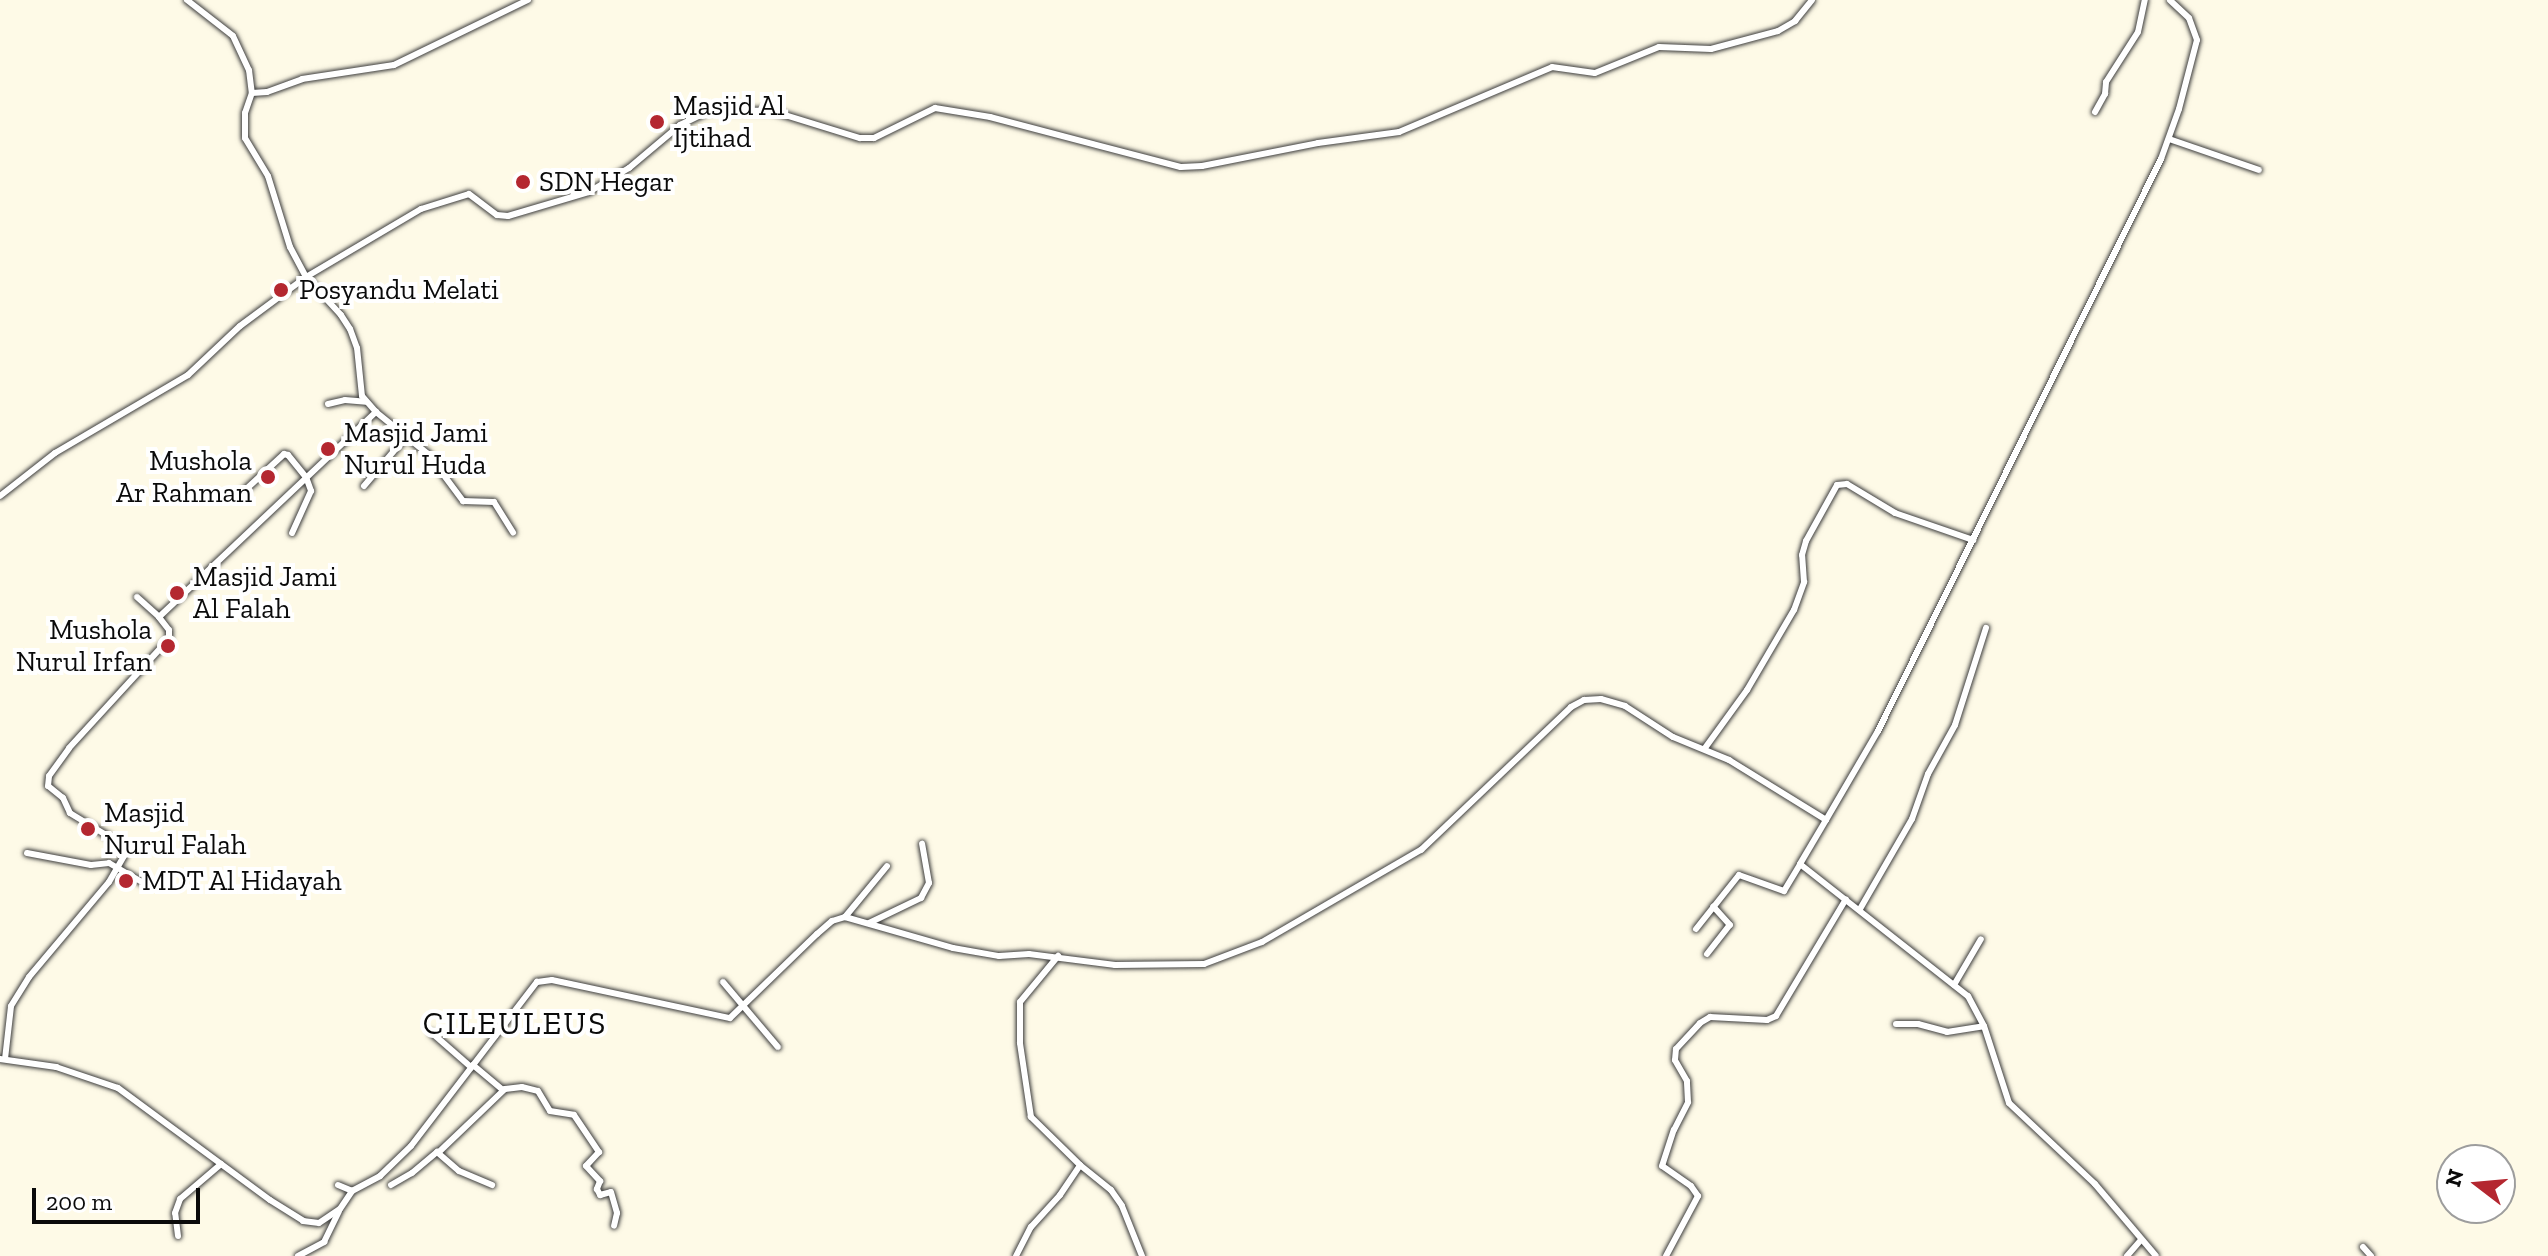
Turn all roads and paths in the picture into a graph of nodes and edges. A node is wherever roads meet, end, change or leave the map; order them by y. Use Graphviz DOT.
graph roads {
  1 [pos="187,0"];
  2 [pos="528,0"];
  3 [pos="1812,0"];
  4 [pos="2145,0"];
  5 [pos="2170,0"];
  6 [pos="252,93"];
  7 [pos="2095,112"];
  8 [pos="2169,139"];
  9 [pos="2259,170"];
  10 [pos="306,277"];
  11 [pos="366,402"];
  12 [pos="328,404"];
  13 [pos="376,412"];
  14 [pos="405,438"];
  15 [pos="306,477"];
  16 [pos="364,486"];
  17 [pos="243,492"];
  18 [pos="0,496"];
  19 [pos="292,533"];
  20 [pos="513,533"];
  21 [pos="1973,540"];
  22 [pos="137,597"];
  23 [pos="159,617"];
  24 [pos="1986,628"];
  25 [pos="1705,748"];
  26 [pos="1826,820"];
  27 [pos="922,844"];
  28 [pos="27,853"];
  29 [pos="1800,864"];
  30 [pos="887,866"];
  31 [pos="119,867"];
  32 [pos="143,883"];
  33 [pos="1846,899"];
  34 [pos="1713,906"];
  35 [pos="1860,909"];
  36 [pos="845,917"];
  37 [pos="869,923"];
  38 [pos="1696,929"];
  39 [pos="1981,939"];
  40 [pos="1707,954"];
  41 [pos="1058,956"];
  42 [pos="723,982"];
  43 [pos="1954,985"];
  44 [pos="745,1006"];
  45 [pos="1896,1024"];
  46 [pos="1984,1026"];
  47 [pos="432,1033"];
  48 [pos="778,1047"];
  49 [pos="2,1059"];
  50 [pos="472,1066"];
  51 [pos="503,1090"];
  52 [pos="439,1152"];
  53 [pos="221,1164"];
  54 [pos="1080,1165"];
  55 [pos="338,1185"];
  56 [pos="391,1185"];
  57 [pos="492,1185"];
  58 [pos="352,1191"];
  59 [pos="340,1209"];
  60 [pos="614,1226"];
  61 [pos="178,1236"];
  62 [pos="2140,1241"];
  63 [pos="2363,1247"];
  64 [pos="298,1256"];
  65 [pos="1016,1256"];
  66 [pos="1142,1256"];
  67 [pos="1666,1256"];
  68 [pos="2127,1256"];
  69 [pos="2156,1256"];
  70 [pos="2371,1256"];
  1 -- 6 [label="street"];
  2 -- 6 [label="street"];
  3 -- 10 [label="street"];
  4 -- 7 [label="street"];
  5 -- 8 [label="street"];
  6 -- 10 [label="street"];
  8 -- 9 [label="street"];
  8 -- 21 [label="street"];
  10 -- 11 [label="street"];
  10 -- 18 [label="street"];
  11 -- 12 [label="street"];
  11 -- 13 [label="street"];
  13 -- 14 [label="street"];
  13 -- 15 [label="street"];
  14 -- 16 [label="street"];
  14 -- 20 [label="street"];
  15 -- 17 [label="street"];
  15 -- 19 [label="street"];
  15 -- 23 [label="street"];
  21 -- 25 [label="street"];
  21 -- 26 [label="street"];
  22 -- 23 [label="street"];
  23 -- 31 [label="street"];
  24 -- 35 [label="street"];
  25 -- 26 [label="street"];
  25 -- 41 [label="street"];
  26 -- 29 [label="street"];
  27 -- 37 [label="street"];
  28 -- 31 [label="street"];
  29 -- 33 [label="street"];
  29 -- 34 [label="street"];
  30 -- 36 [label="street"];
  31 -- 32 [label="street"];
  31 -- 49 [label="street"];
  33 -- 35 [label="street"];
  33 -- 67 [label="street"];
  34 -- 38 [label="street"];
  34 -- 40 [label="street"];
  35 -- 43 [label="street"];
  36 -- 37 [label="street"];
  36 -- 44 [label="street"];
  37 -- 41 [label="street"];
  39 -- 43 [label="street"];
  41 -- 54 [label="street"];
  42 -- 44 [label="street"];
  43 -- 46 [label="street"];
  44 -- 48 [label="street"];
  44 -- 50 [label="street"];
  45 -- 46 [label="street"];
  46 -- 62 [label="street"];
  47 -- 50 [label="street"];
  49 -- 53 [label="street"];
  50 -- 51 [label="street"];
  50 -- 58 [label="street"];
  51 -- 52 [label="street"];
  51 -- 60 [label="street"];
  52 -- 56 [label="street"];
  52 -- 57 [label="street"];
  53 -- 59 [label="street"];
  53 -- 61 [label="street"];
  54 -- 65 [label="street"];
  54 -- 66 [label="street"];
  55 -- 58 [label="street"];
  58 -- 59 [label="street"];
  59 -- 64 [label="street"];
  62 -- 68 [label="street"];
  62 -- 69 [label="street"];
  63 -- 70 [label="street"];
}
